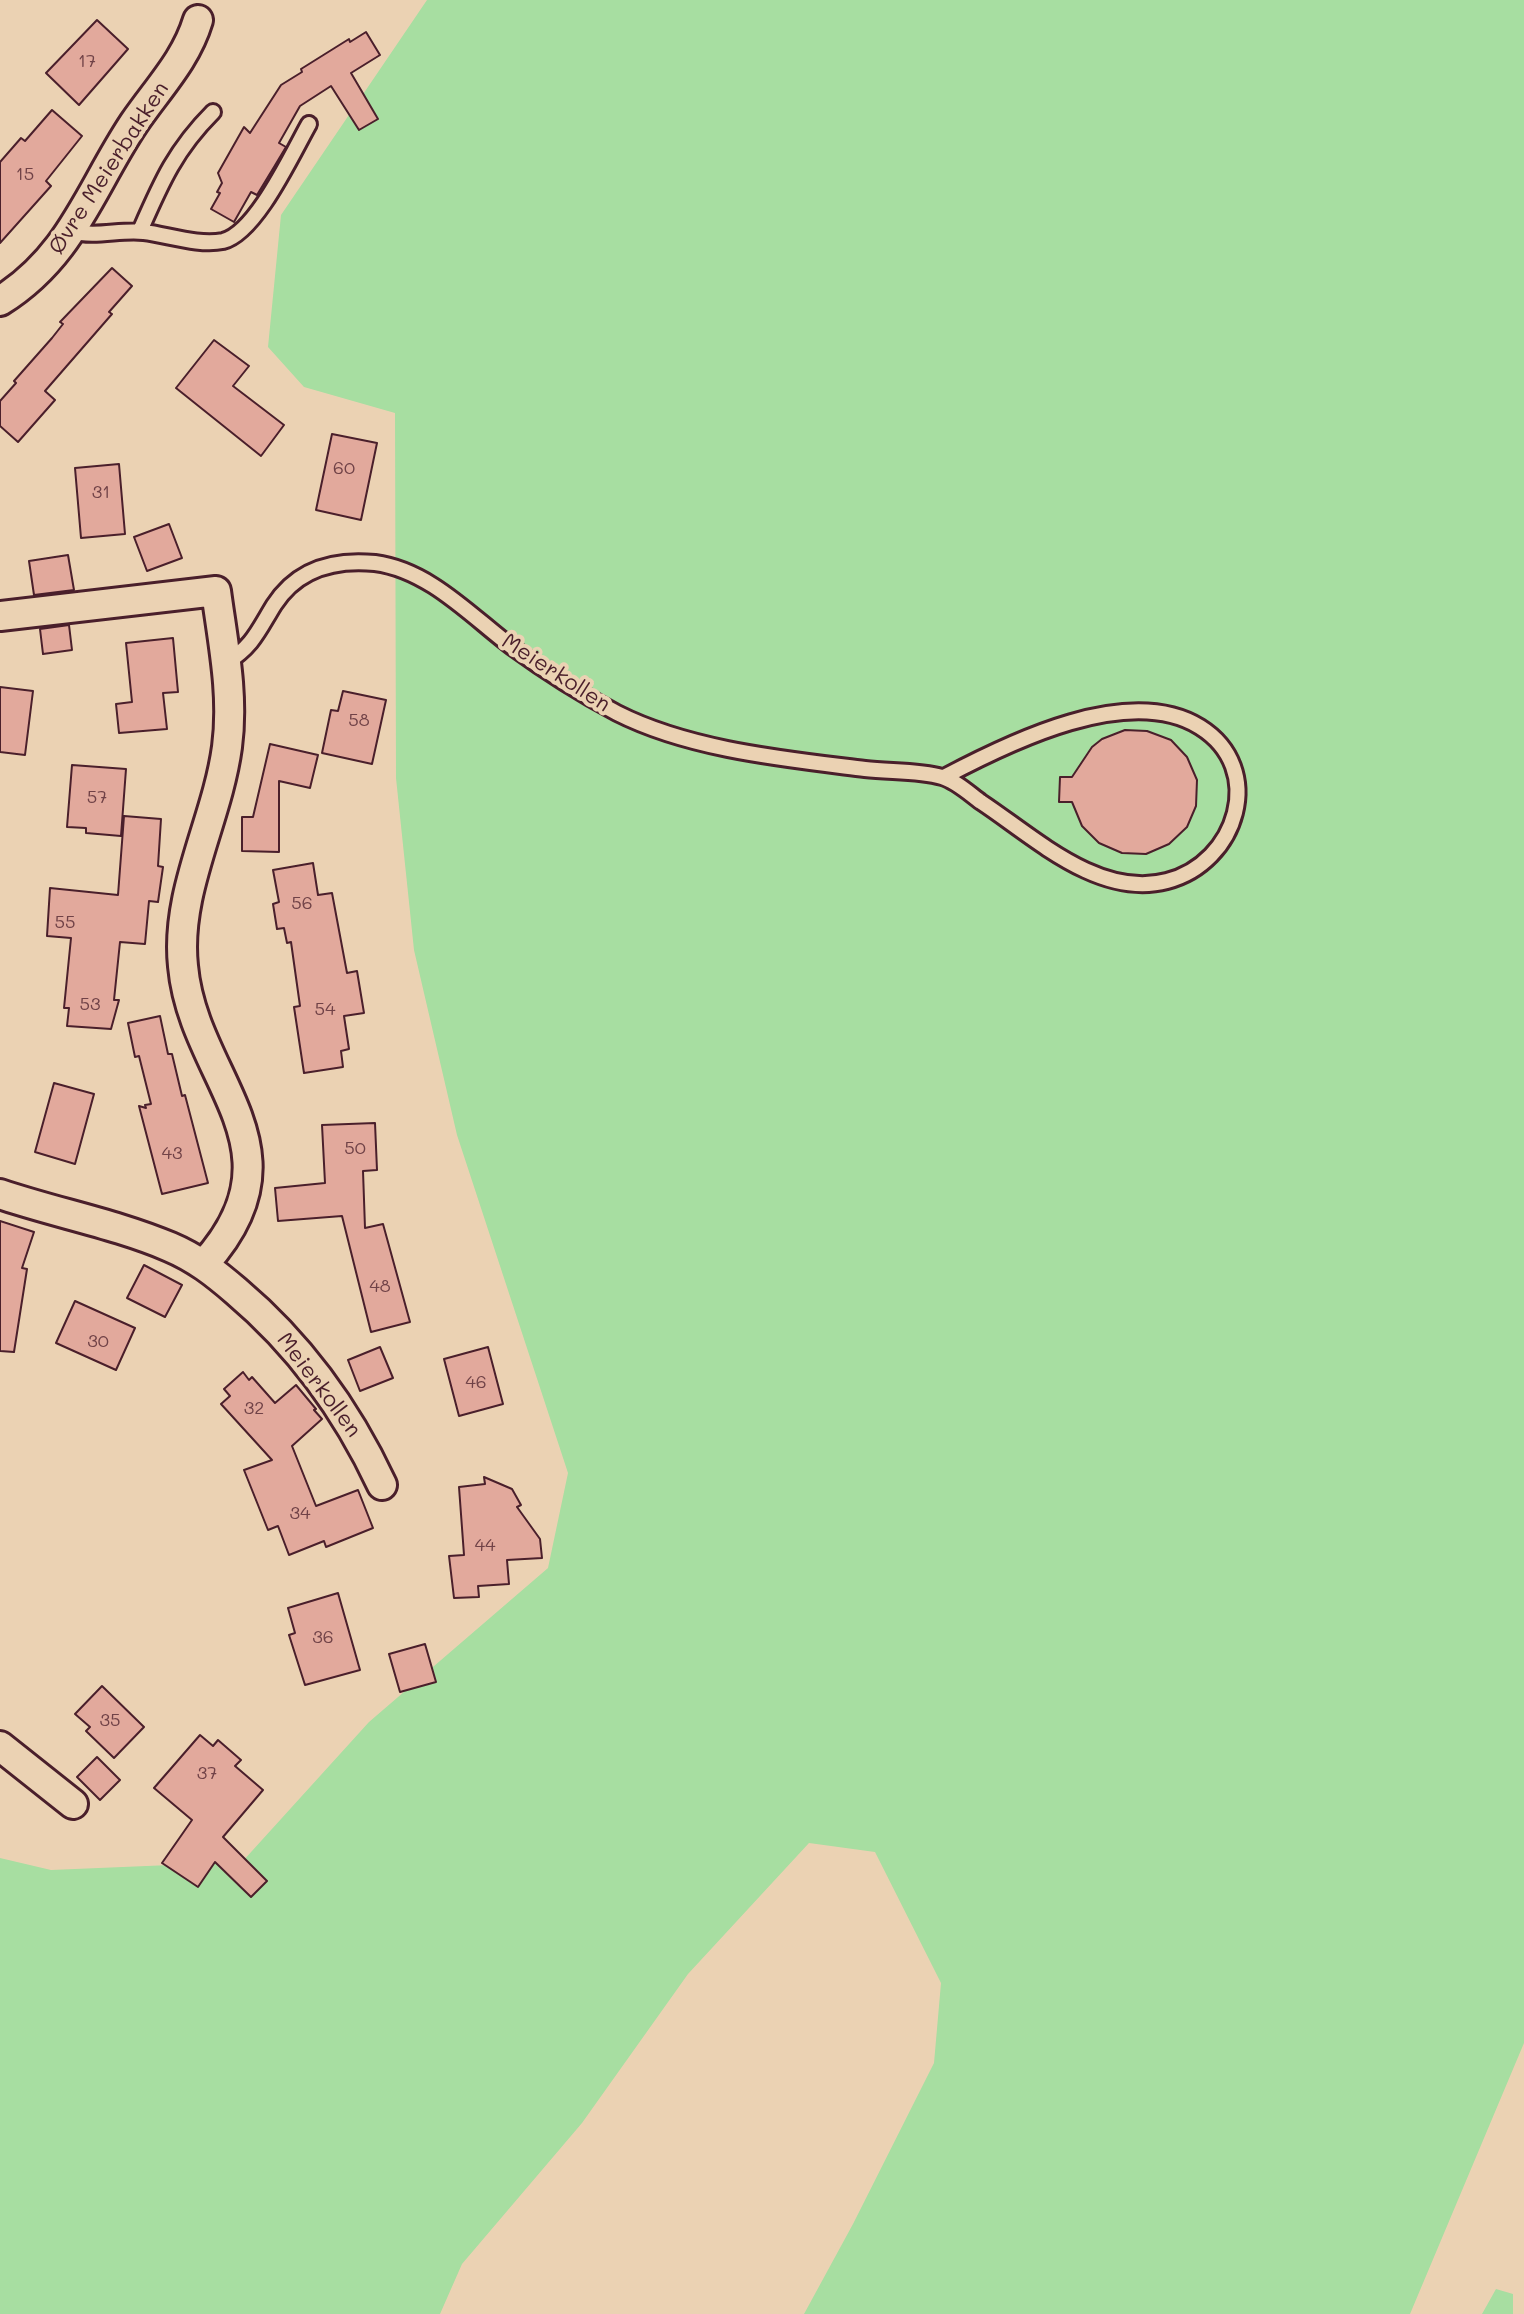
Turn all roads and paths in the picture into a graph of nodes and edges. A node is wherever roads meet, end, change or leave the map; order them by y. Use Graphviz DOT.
graph roads {
  1 [pos="198,20"];
  2 [pos="213,112"];
  3 [pos="309,124"];
  4 [pos="71,231"];
  5 [pos="140,231"];
  6 [pos="0,301"];
  7 [pos="0,616"];
  8 [pos="226,663"];
  9 [pos="944,777"];
  10 [pos="0,1194"];
  11 [pos="204,1264"];
  12 [pos="382,1485"];
  13 [pos="0,1746"];
  14 [pos="73,1804"];
  1 -- 4 [label="street, Øvre Meierbakken"];
  2 -- 5 [label="lane"];
  3 -- 5 [label="lane"];
  4 -- 5 [label="lane"];
  4 -- 6 [label="street, Øvre Meierbakken"];
  7 -- 8 [label="street"];
  8 -- 9 [label="lane, Meierkollen"];
  8 -- 11 [label="street"];
  9 -- 9 [label="lane, Meierkollen"];
  10 -- 11 [label="street, Meierkollen"];
  11 -- 12 [label="street, Meierkollen"];
  13 -- 14 [label="street"];
}
